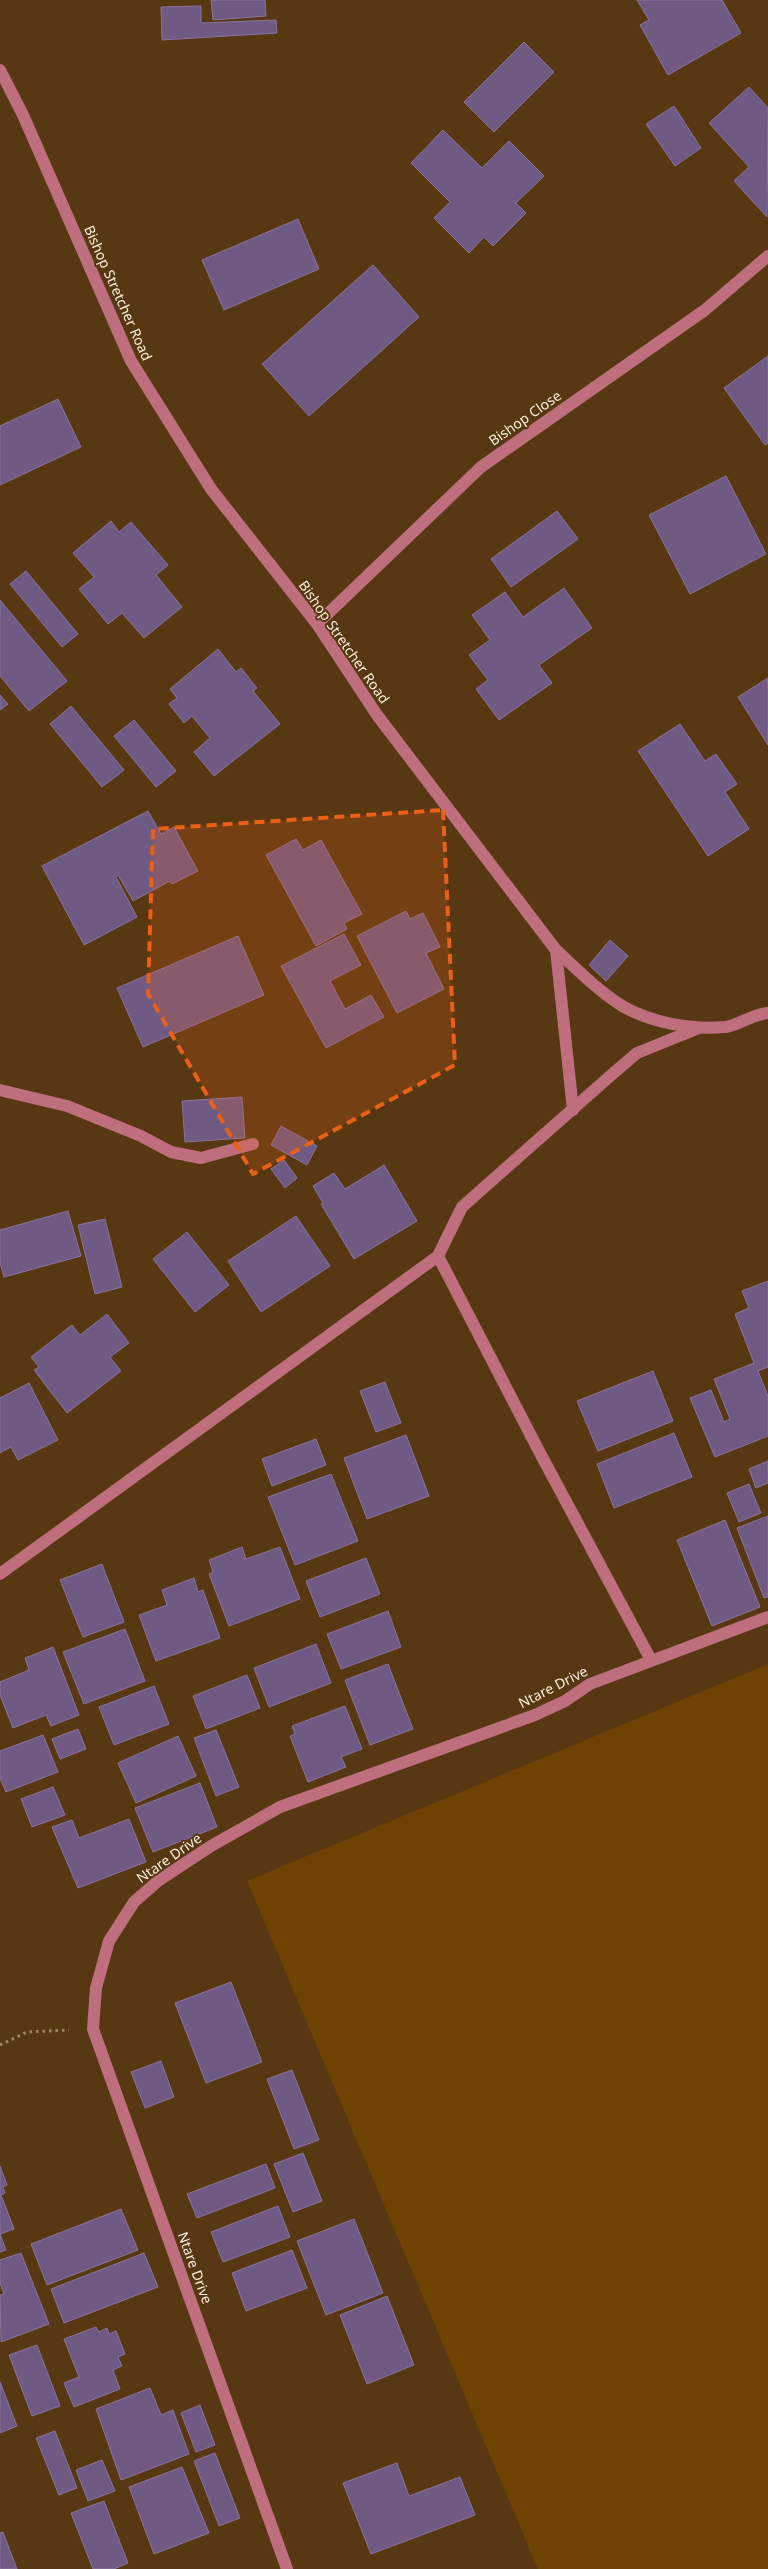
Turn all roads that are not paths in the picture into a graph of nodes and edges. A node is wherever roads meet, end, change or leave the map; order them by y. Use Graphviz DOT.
graph roads {
  1 [pos="0,70"];
  2 [pos="4,91"];
  3 [pos="768,256"];
  4 [pos="317,624"];
  5 [pos="556,950"];
  6 [pos="768,1013"];
  7 [pos="700,1028"];
  8 [pos="0,1090"];
  9 [pos="573,1110"];
  10 [pos="252,1144"];
  11 [pos="438,1256"];
  12 [pos="0,1574"];
  13 [pos="768,1617"];
  14 [pos="651,1660"];
  15 [pos="287,2569"];
  1 -- 2 [label="street, Bishop Stretcher Road"];
  2 -- 4 [label="street, Bishop Stretcher Road"];
  3 -- 4 [label="street, Bishop Close"];
  4 -- 5 [label="street, Bishop Stretcher Road"];
  5 -- 7 [label="street, Bishop Stretcher Road"];
  5 -- 9 [label="street"];
  6 -- 7 [label="street, Bishop Stretcher Road"];
  7 -- 9 [label="street"];
  8 -- 10 [label="street"];
  9 -- 11 [label="street"];
  11 -- 12 [label="street"];
  11 -- 14 [label="street"];
  13 -- 14 [label="street, Ntare Drive"];
  14 -- 15 [label="street, Ntare Drive"];
}
